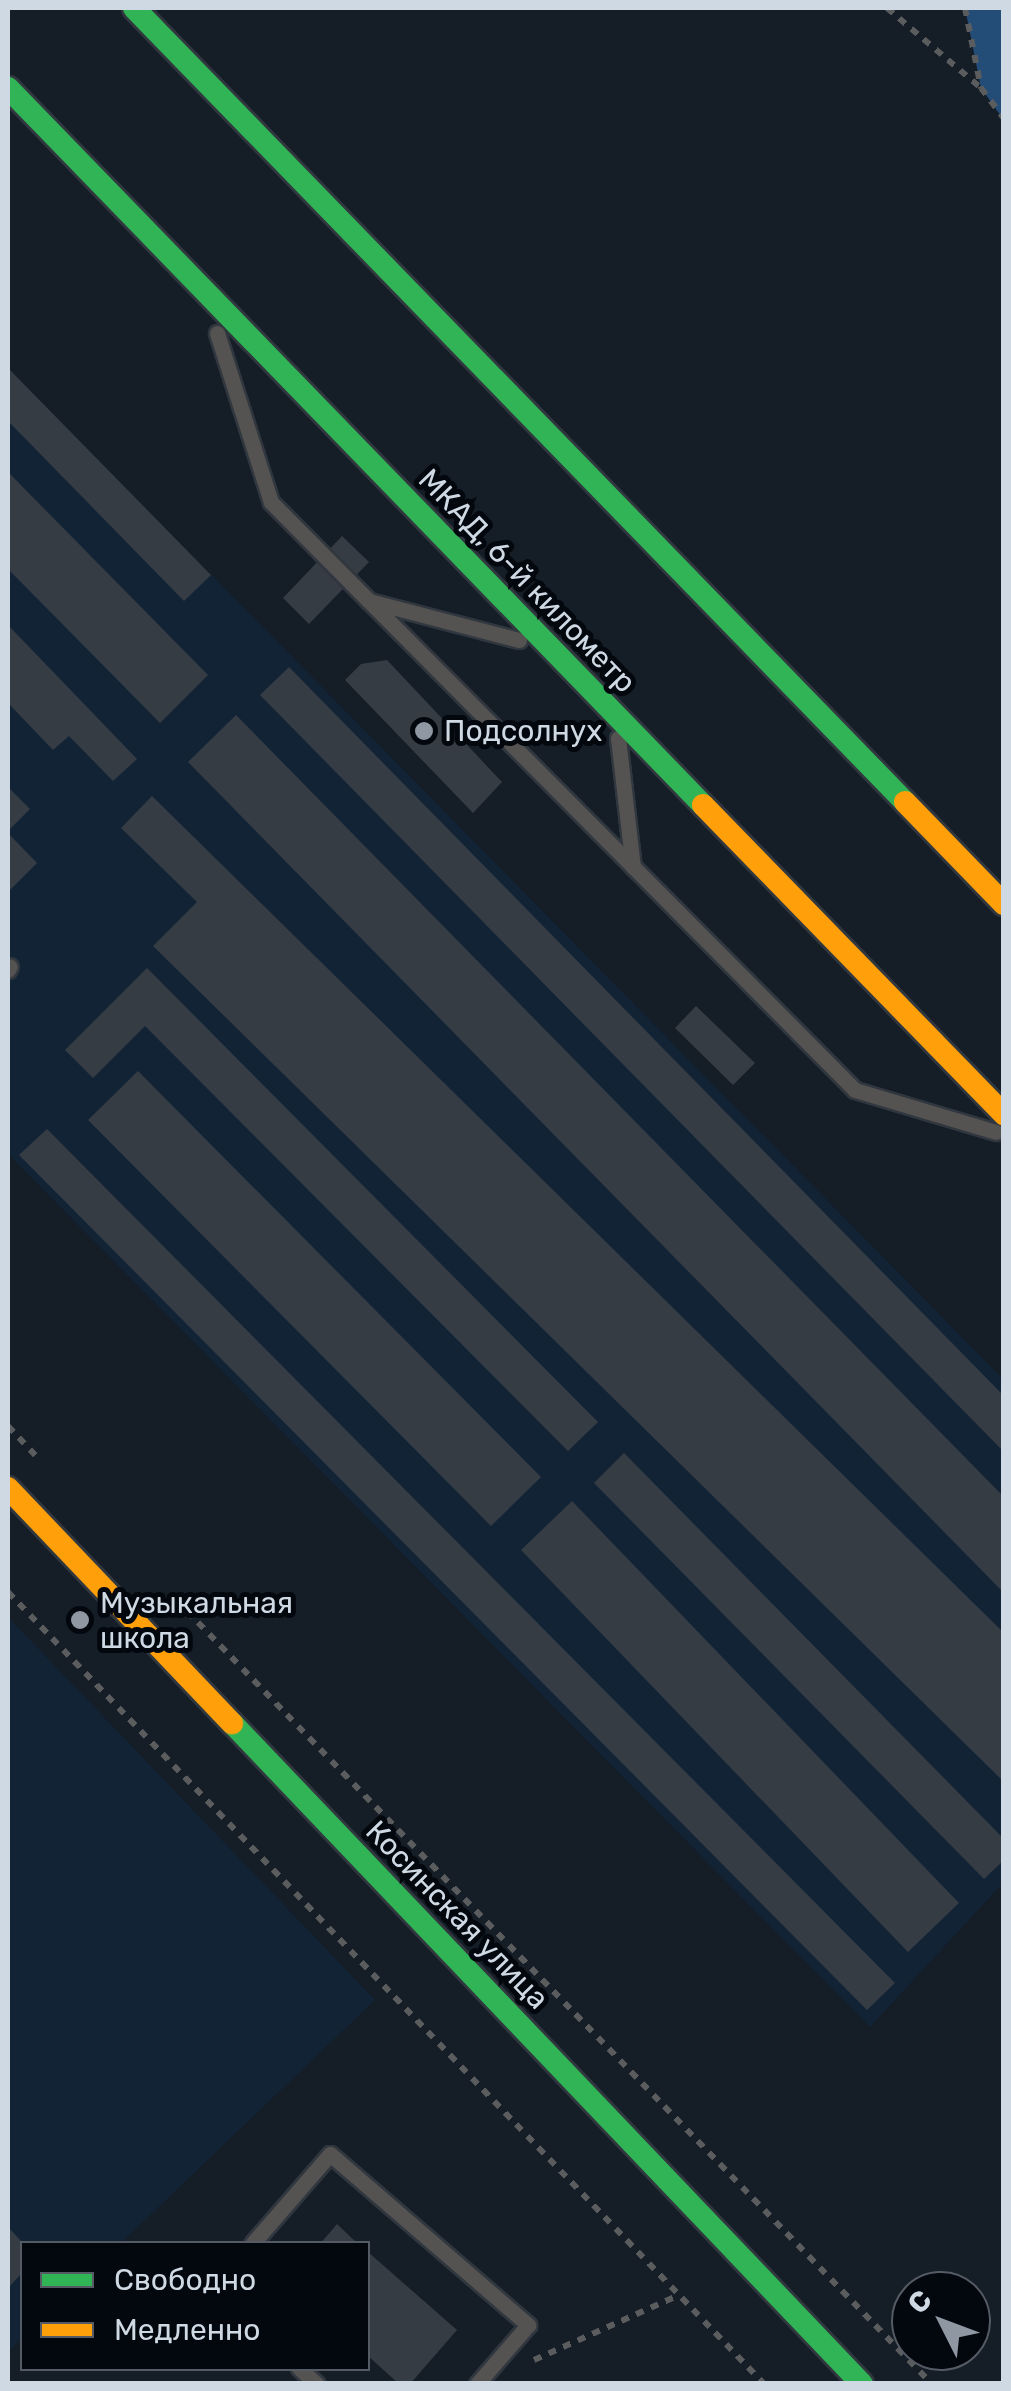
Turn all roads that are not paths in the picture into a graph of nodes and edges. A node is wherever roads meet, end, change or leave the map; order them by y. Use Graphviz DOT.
graph roads {
  1 [pos="134,8"];
  2 [pos="8,88"];
  3 [pos="204,291"];
  4 [pos="369,602"];
  5 [pos="551,649"];
  6 [pos="615,714"];
  7 [pos="633,866"];
  8 [pos="1004,904"];
  9 [pos="1004,1115"];
  10 [pos="1004,1134"];
  11 [pos="8,1488"];
  12 [pos="255,2241"];
  13 [pos="477,2384"];
  14 [pos="862,2384"];
  1 -- 8 [label="main road"];
  2 -- 3 [label="main road, МКАД, 6-й километр"];
  3 -- 4 [label="lane"];
  3 -- 5 [label="main road, МКАД, 6-й километр"];
  4 -- 5 [label="lane"];
  4 -- 7 [label="lane"];
  5 -- 6 [label="main road, МКАД, 6-й километр"];
  6 -- 7 [label="lane"];
  6 -- 9 [label="main road, МКАД, 6-й километр"];
  7 -- 10 [label="lane"];
  11 -- 14 [label="main road, Косинская улица"];
  12 -- 13 [label="lane"];
}
